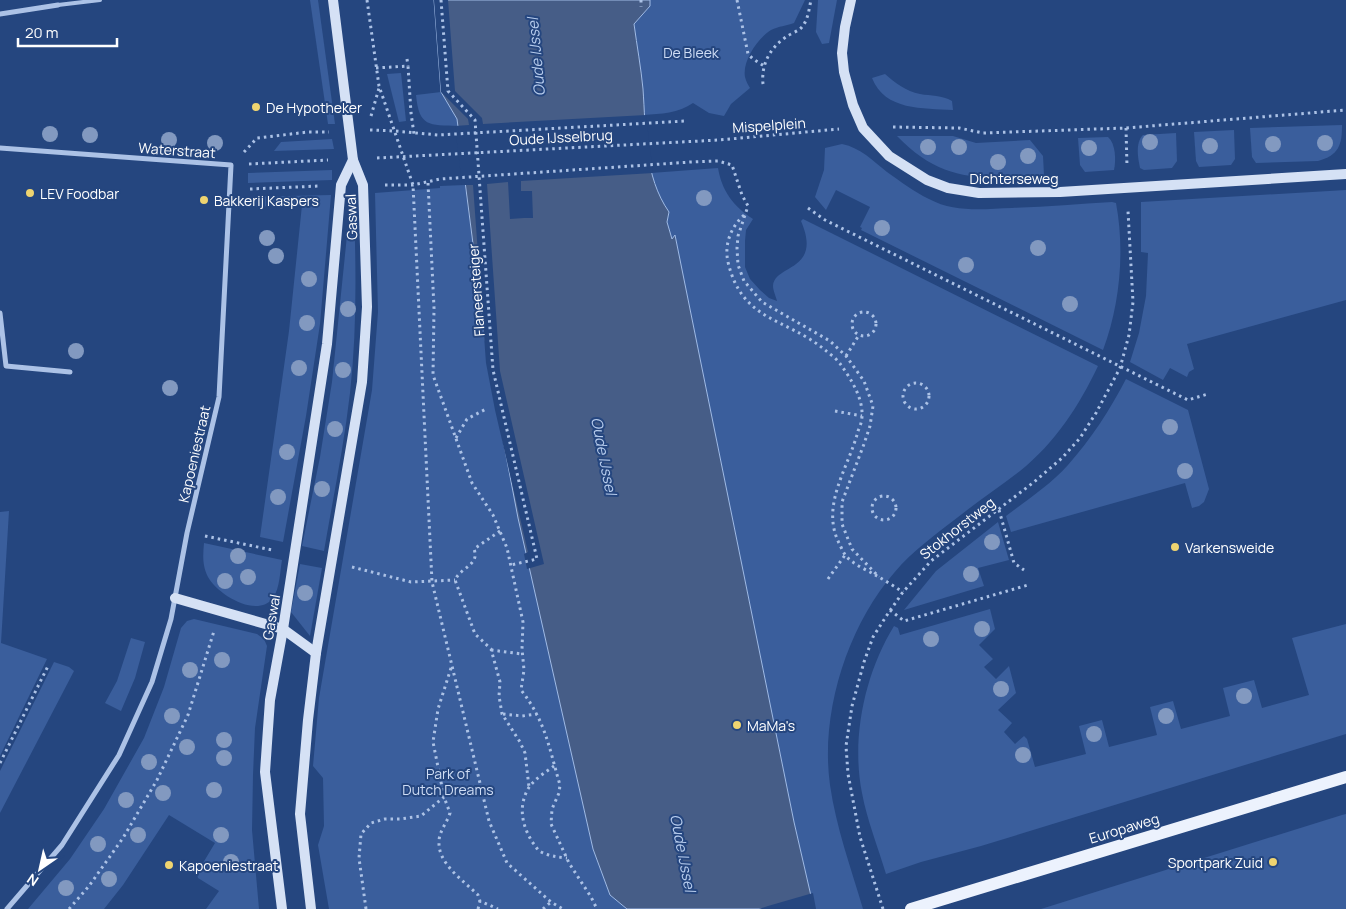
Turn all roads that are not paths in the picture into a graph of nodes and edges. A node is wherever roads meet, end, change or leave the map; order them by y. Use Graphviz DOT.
graph roads {
  1 [pos="100,0"];
  2 [pos="333,0"];
  3 [pos="851,0"];
  4 [pos="58,5"];
  5 [pos="0,14"];
  6 [pos="0,148"];
  7 [pos="353,160"];
  8 [pos="231,165"];
  9 [pos="1346,174"];
  10 [pos="0,313"];
  11 [pos="70,372"];
  12 [pos="174,598"];
  13 [pos="284,629"];
  14 [pos="316,652"];
  15 [pos="1346,777"];
  16 [pos="7,909"];
  17 [pos="282,909"];
  18 [pos="310,909"];
  19 [pos="910,909"];
  1 -- 4 [label="lane"];
  2 -- 7 [label="street"];
  3 -- 9 [label="street, Dichterseweg"];
  4 -- 5 [label="street"];
  6 -- 8 [label="street, Waterstraat"];
  7 -- 13 [label="street, Gaswal"];
  7 -- 14 [label="street, Gaswal"];
  8 -- 12 [label="street, Kapoeniestraat"];
  10 -- 11 [label="street"];
  12 -- 13 [label="street"];
  12 -- 16 [label="street, Kapoeniestraat"];
  13 -- 14 [label="street"];
  13 -- 17 [label="street, Gaswal"];
  14 -- 18 [label="street, Gaswal"];
  15 -- 19 [label="main road, Europaweg"];
}
